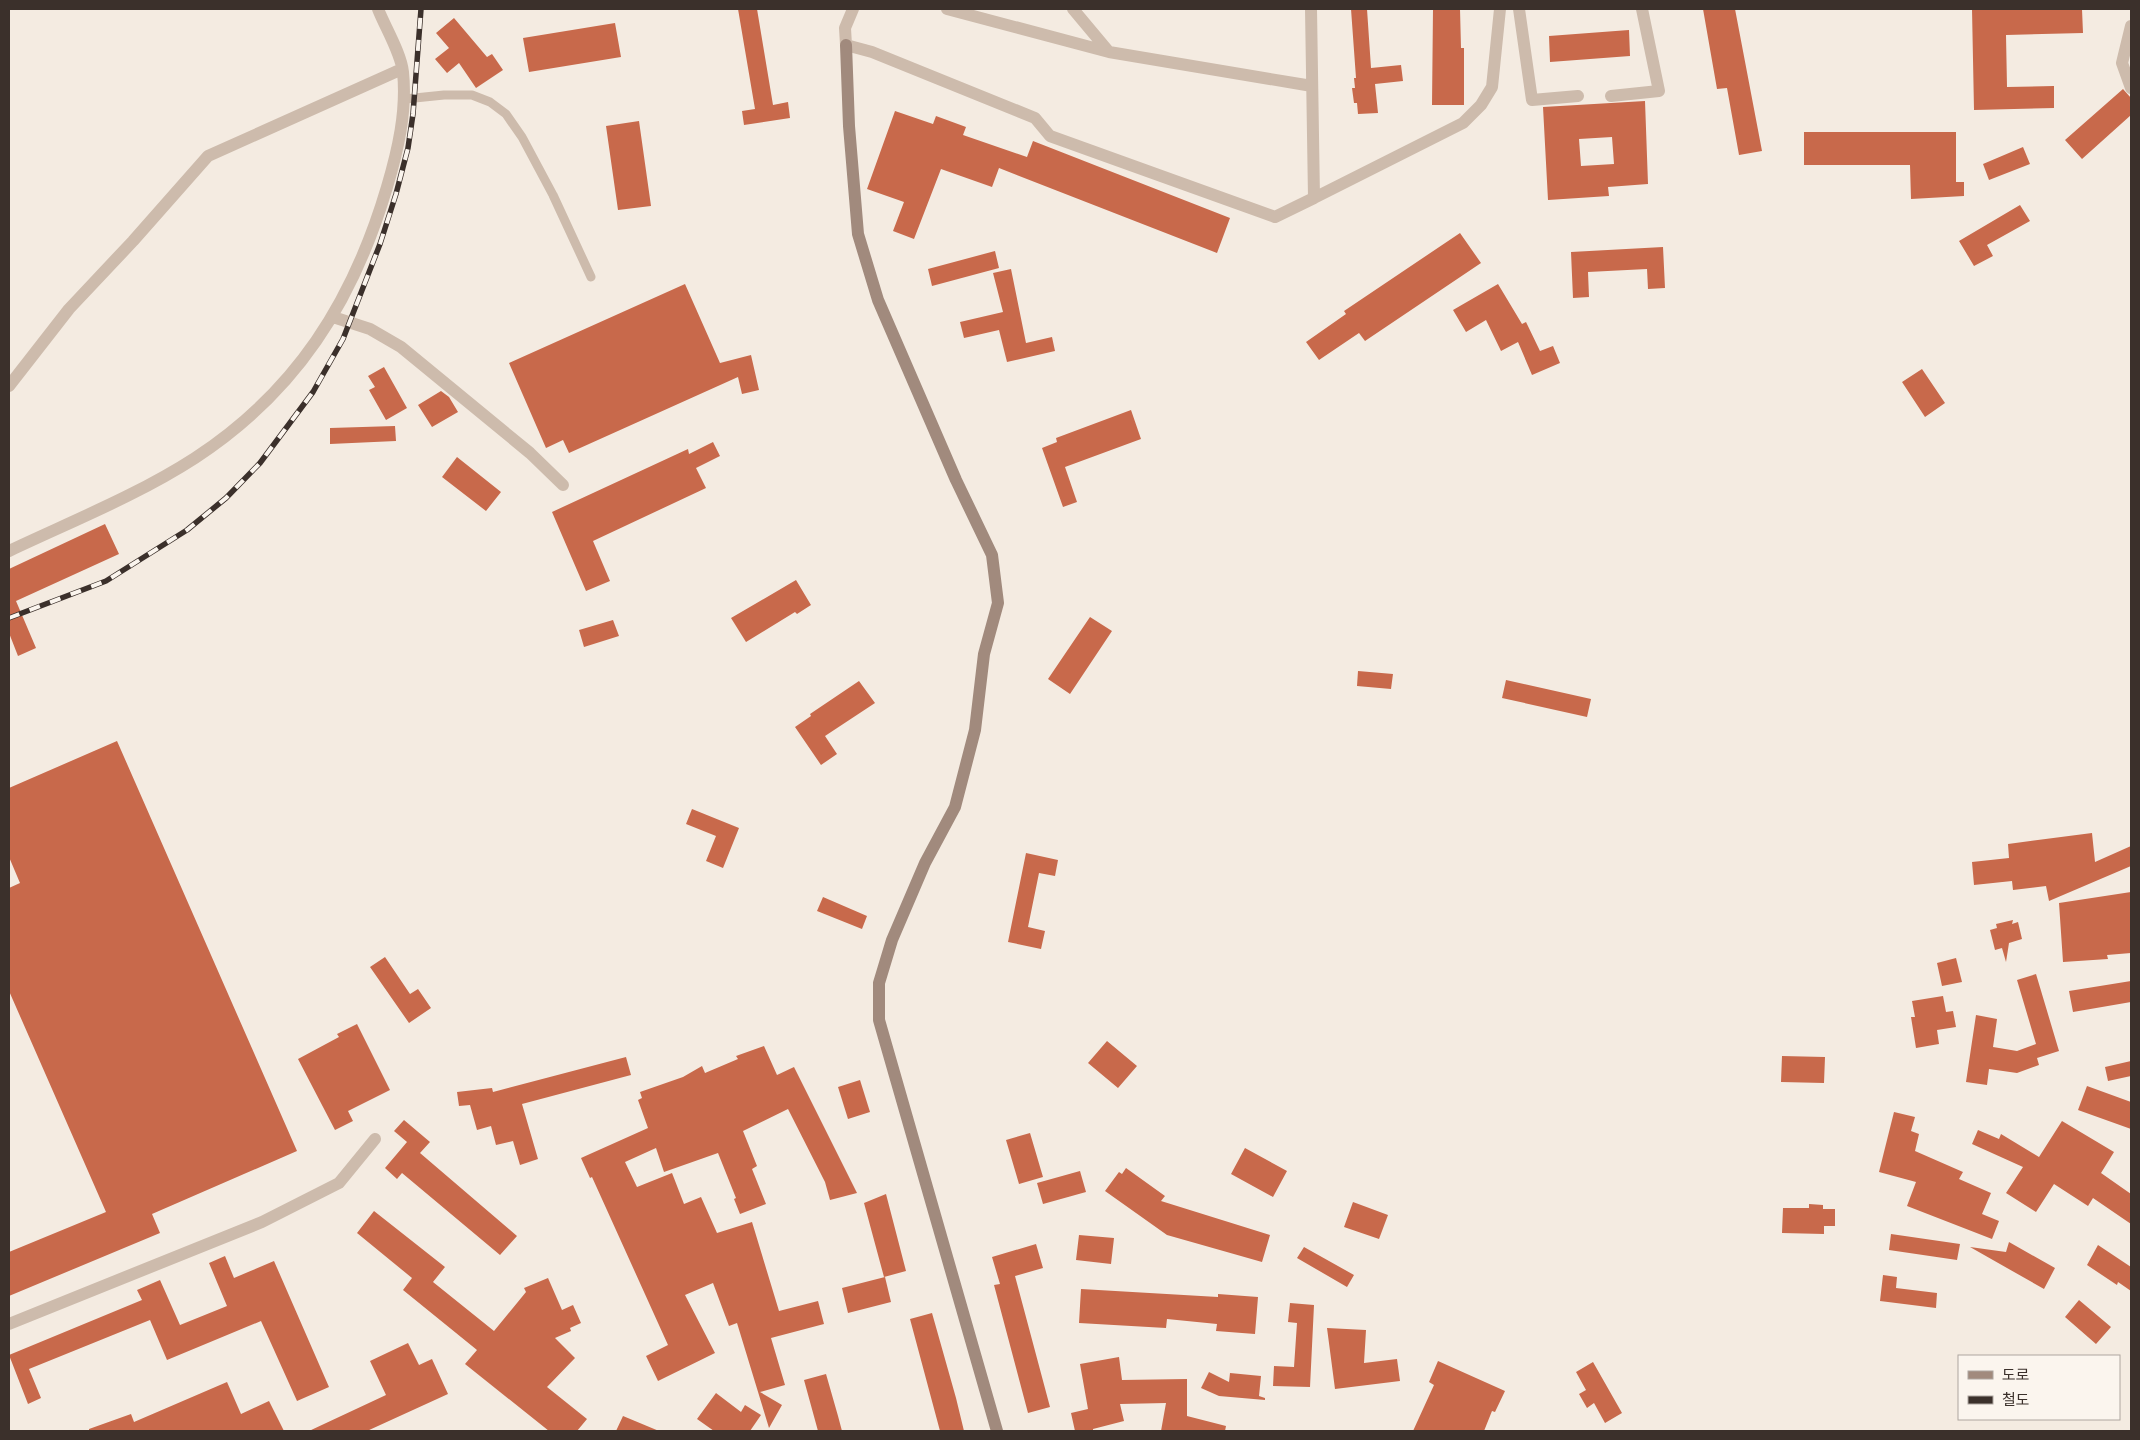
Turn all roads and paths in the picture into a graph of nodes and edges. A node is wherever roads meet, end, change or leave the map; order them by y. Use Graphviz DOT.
graph roads {
  1 [pos="378,9"];
  2 [pos="853,9"];
  3 [pos="947,9"];
  4 [pos="1072,9"];
  5 [pos="1311,9"];
  6 [pos="1500,9"];
  7 [pos="1519,9"];
  8 [pos="1642,9"];
  9 [pos="2131,26"];
  10 [pos="846,45"];
  11 [pos="1109,52"];
  12 [pos="402,69"];
  13 [pos="1312,86"];
  14 [pos="2131,88"];
  15 [pos="1578,96"];
  16 [pos="1611,96"];
  17 [pos="405,99"];
  18 [pos="1314,198"];
  19 [pos="591,277"];
  20 [pos="333,317"];
  21 [pos="9,386"];
  22 [pos="563,485"];
  23 [pos="9,551"];
  24 [pos="375,1139"];
  25 [pos="9,1324"];
  26 [pos="997,1431"];
  1 -- 12 [label="street"];
  2 -- 10 [label="street"];
  3 -- 11 [label="street"];
  4 -- 11 [label="street"];
  5 -- 13 [label="street"];
  6 -- 18 [label="street"];
  7 -- 15 [label="street"];
  8 -- 16 [label="street"];
  9 -- 14 [label="street"];
  10 -- 18 [label="street"];
  10 -- 26 [label="street"];
  11 -- 13 [label="street"];
  12 -- 17 [label="street"];
  12 -- 21 [label="street"];
  13 -- 18 [label="street"];
  17 -- 19 [label="lane"];
  17 -- 20 [label="street"];
  20 -- 22 [label="street"];
  20 -- 23 [label="street"];
  24 -- 25 [label="street"];
}
